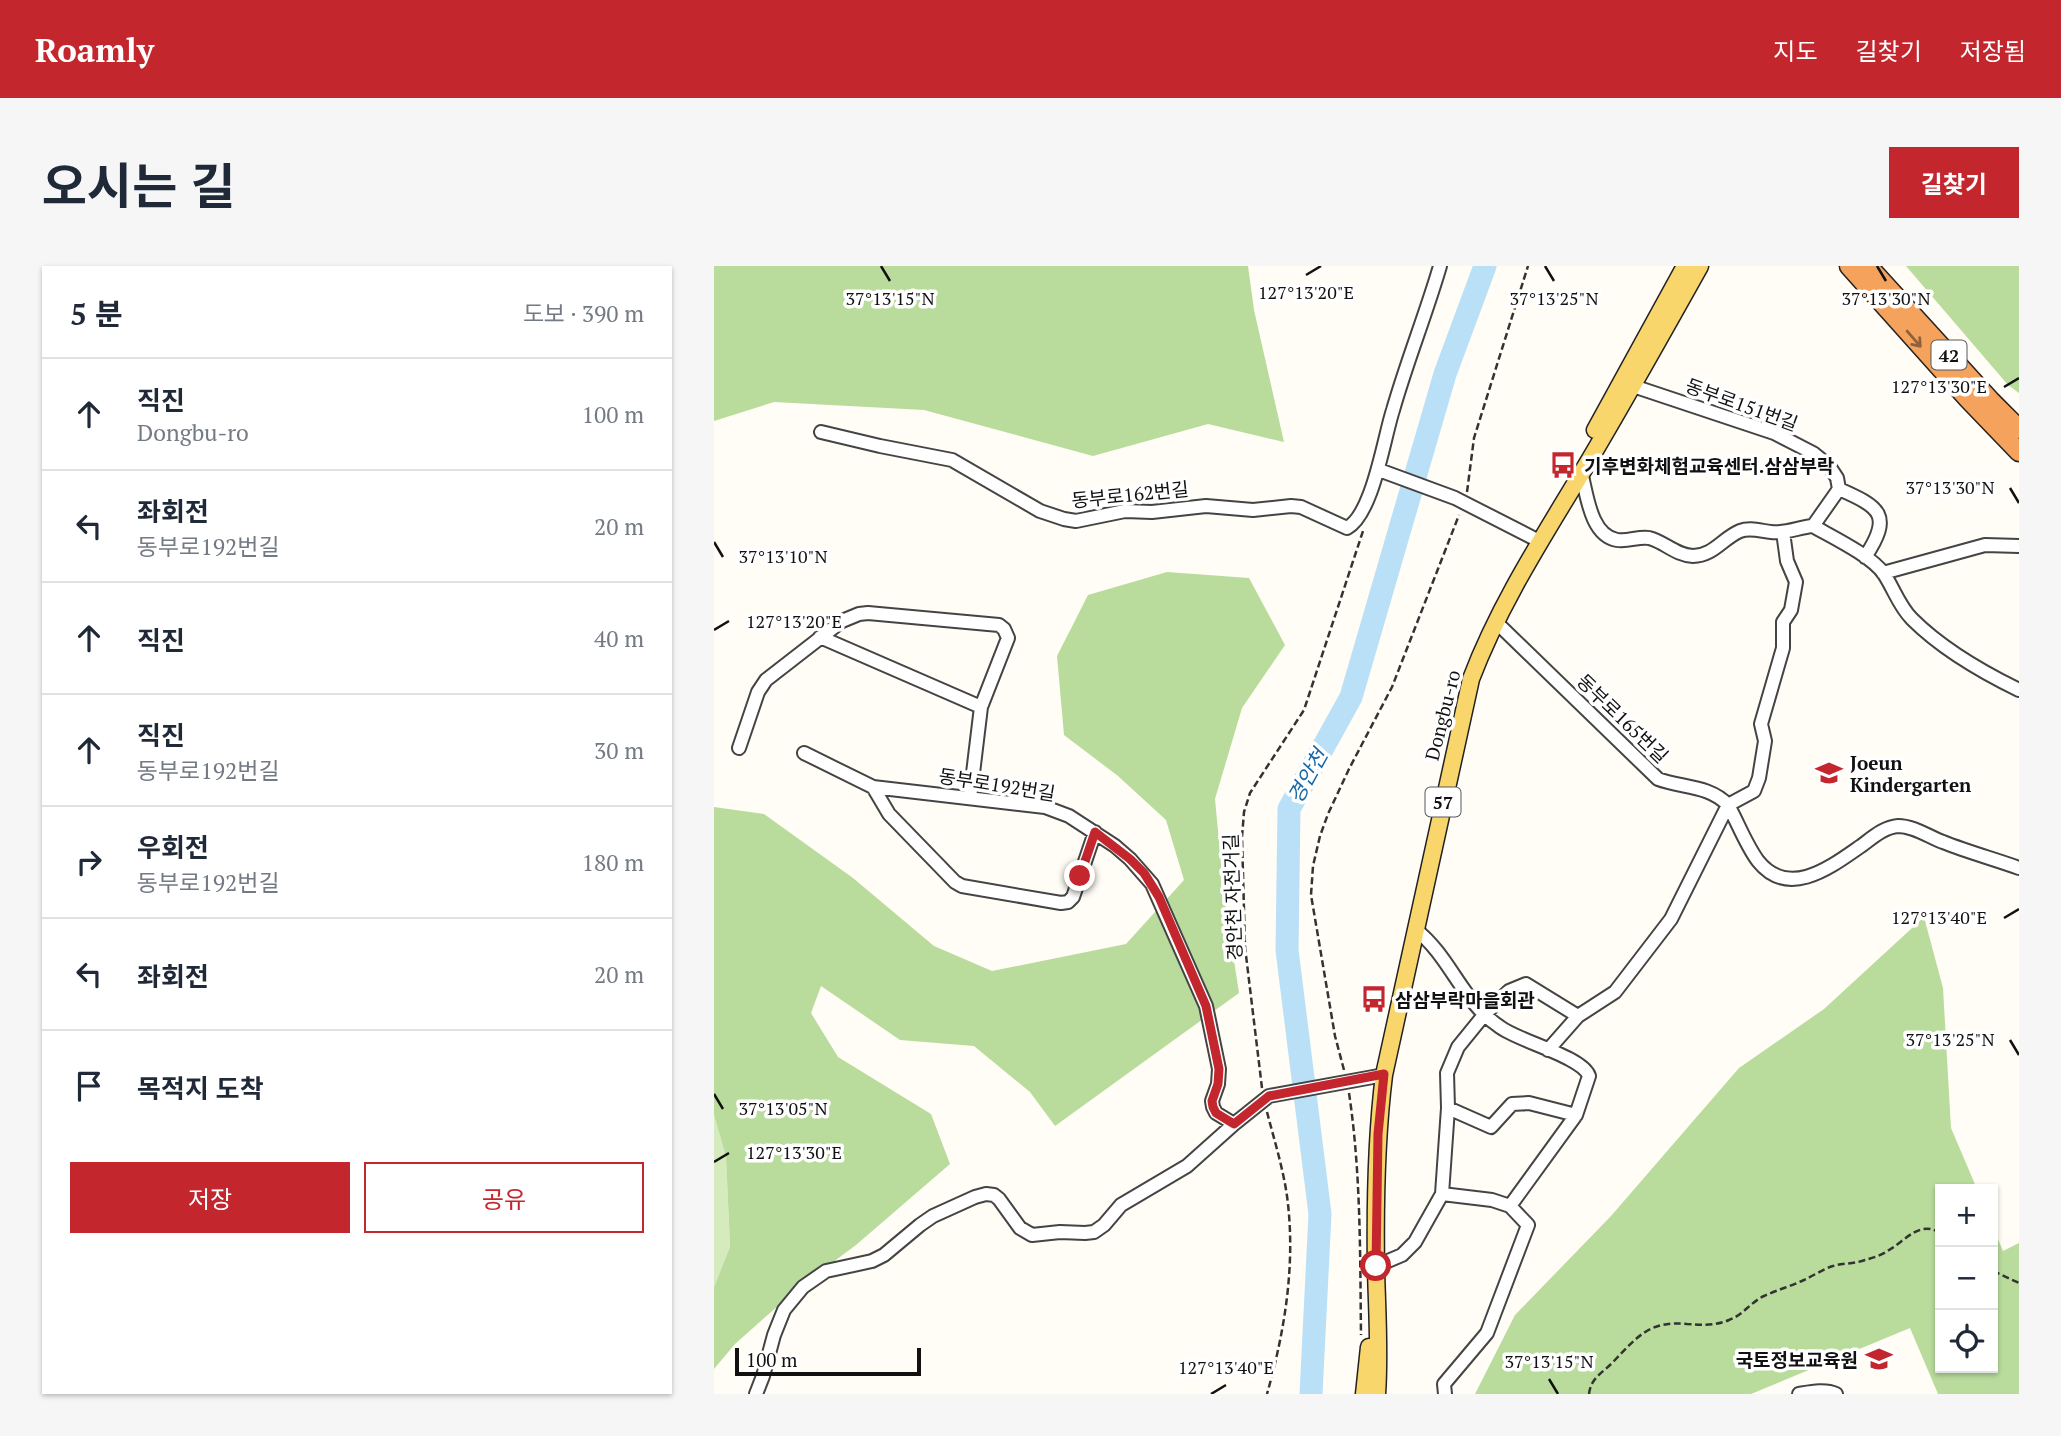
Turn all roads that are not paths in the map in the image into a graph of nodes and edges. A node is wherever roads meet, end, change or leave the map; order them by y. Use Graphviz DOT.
graph roads {
  1 [pos="1440,266"];
  2 [pos="1685,266"];
  3 [pos="1700,266"];
  4 [pos="1849,266"];
  5 [pos="1868,266"];
  6 [pos="1875,284"];
  7 [pos="1633,386"];
  8 [pos="2019,429"];
  9 [pos="821,432"];
  10 [pos="2019,452"];
  11 [pos="1379,470"];
  12 [pos="1581,472"];
  13 [pos="1839,489"];
  14 [pos="1813,526"];
  15 [pos="1783,533"];
  16 [pos="1538,540"];
  17 [pos="2019,546"];
  18 [pos="1865,557"];
  19 [pos="1883,573"];
  20 [pos="1496,622"];
  21 [pos="820,637"];
  22 [pos="2019,690"];
  23 [pos="981,706"];
  24 [pos="739,748"];
  25 [pos="804,753"];
  26 [pos="873,787"];
  27 [pos="970,798"];
  28 [pos="1728,805"];
  29 [pos="1095,832"];
  30 [pos="2019,868"];
  31 [pos="1415,929"];
  32 [pos="1484,1015"];
  33 [pos="1578,1016"];
  34 [pos="1548,1049"];
  35 [pos="1380,1075"];
  36 [pos="1448,1108"];
  37 [pos="1576,1115"];
  38 [pos="1234,1124"];
  39 [pos="1442,1194"];
  40 [pos="1510,1206"];
  41 [pos="1376,1266"];
  42 [pos="756,1394"];
  43 [pos="1364,1394"];
  44 [pos="1377,1394"];
  45 [pos="1446,1394"];
  46 [pos="1800,1394"];
  47 [pos="1836,1394"];
  1 -- 11 [label="street"];
  2 -- 16 [label="main road"];
  3 -- 7 [label="main road, Dongbu-ro / 57"];
  4 -- 6 [label="highway, 42"];
  5 -- 6 [label="highway, 42"];
  6 -- 8 [label="highway, 42"];
  6 -- 10 [label="highway, 42, one-way"];
  7 -- 12 [label="main road, Dongbu-ro / 57"];
  7 -- 13 [label="street, 동부로151번길"];
  9 -- 11 [label="street, 동부로162번길"];
  11 -- 16 [label="street"];
  12 -- 15 [label="street"];
  12 -- 16 [label="main road, Dongbu-ro / 57"];
  13 -- 14 [label="street"];
  13 -- 18 [label="street"];
  14 -- 15 [label="street"];
  14 -- 18 [label="street"];
  15 -- 28 [label="street"];
  16 -- 20 [label="main road, Dongbu-ro / 57"];
  16 -- 35 [label="main road"];
  17 -- 19 [label="street"];
  18 -- 19 [label="street"];
  19 -- 22 [label="street"];
  20 -- 28 [label="street, 동부로165번길"];
  20 -- 31 [label="main road, Dongbu-ro / 57"];
  21 -- 23 [label="street"];
  21 -- 23 [label="street"];
  21 -- 24 [label="street"];
  23 -- 27 [label="street"];
  25 -- 26 [label="street, 동부로192번길"];
  26 -- 27 [label="street, 동부로192번길"];
  26 -- 29 [label="street"];
  27 -- 29 [label="street, 동부로192번길"];
  28 -- 30 [label="street"];
  28 -- 33 [label="street"];
  29 -- 38 [label="street, 동부로192번길"];
  31 -- 32 [label="street"];
  31 -- 35 [label="main road, Dongbu-ro / 57"];
  32 -- 33 [label="street"];
  32 -- 34 [label="street"];
  32 -- 36 [label="street"];
  33 -- 34 [label="street"];
  34 -- 37 [label="street"];
  35 -- 38 [label="street"];
  35 -- 41 [label="main road, Dongbu-ro / 57"];
  35 -- 43 [label="main road"];
  36 -- 37 [label="street"];
  36 -- 39 [label="street"];
  37 -- 40 [label="street"];
  38 -- 42 [label="street"];
  39 -- 40 [label="street"];
  39 -- 41 [label="street"];
  40 -- 45 [label="street"];
  41 -- 44 [label="main road, Dongbu-ro / 57"];
  46 -- 47 [label="street"];
}
